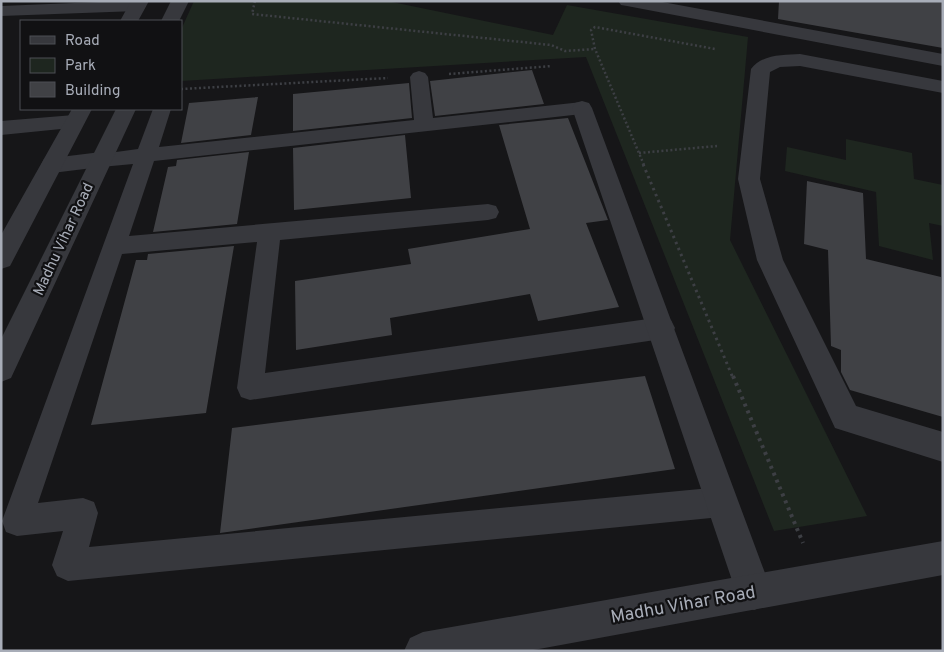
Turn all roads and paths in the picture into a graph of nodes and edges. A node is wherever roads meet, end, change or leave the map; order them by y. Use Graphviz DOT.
graph roads {
  1 [pos="180,1"];
  2 [pos="255,1"];
  3 [pos="626,1"];
  4 [pos="1,10"];
  5 [pos="135,10"];
  6 [pos="170,20"];
  7 [pos="595,49"];
  8 [pos="715,49"];
  9 [pos="943,60"];
  10 [pos="552,66"];
  11 [pos="419,77"];
  12 [pos="943,88"];
  13 [pos="182,89"];
  14 [pos="582,108"];
  15 [pos="125,110"];
  16 [pos="162,110"];
  17 [pos="78,116"];
  18 [pos="424,125"];
  19 [pos="1,128"];
  20 [pos="717,146"];
  21 [pos="147,153"];
  22 [pos="639,153"];
  23 [pos="100,160"];
  24 [pos="52,165"];
  25 [pos="488,212"];
  26 [pos="270,232"];
  27 [pos="115,246"];
  28 [pos="1,259"];
  29 [pos="662,328"];
  30 [pos="1,369"];
  31 [pos="943,447"];
  32 [pos="721,502"];
  33 [pos="943,558"];
  34 [pos="819,580"];
  35 [pos="754,592"];
  36 [pos="424,651"];
  1 -- 6 [label="street"];
  2 -- 7 [label="path"];
  3 -- 9 [label="street"];
  4 -- 5 [label="street"];
  7 -- 8 [label="path"];
  7 -- 22 [label="path"];
  10 -- 11 [label="path"];
  11 -- 13 [label="path"];
  11 -- 18 [label="lane"];
  12 -- 31 [label="street"];
  14 -- 18 [label="lane"];
  14 -- 29 [label="street"];
  15 -- 23 [label="street, Madhu Vihar Road"];
  16 -- 21 [label="lane"];
  17 -- 19 [label="street"];
  17 -- 24 [label="street"];
  18 -- 21 [label="lane"];
  20 -- 22 [label="path"];
  21 -- 23 [label="lane"];
  21 -- 27 [label="lane"];
  22 -- 34 [label="path"];
  23 -- 24 [label="street"];
  23 -- 30 [label="street, Madhu Vihar Road"];
  24 -- 28 [label="street"];
  25 -- 26 [label="lane"];
  26 -- 27 [label="lane"];
  26 -- 29 [label="lane"];
  27 -- 32 [label="lane"];
  29 -- 32 [label="street"];
  32 -- 35 [label="street"];
  33 -- 34 [label="street, Madhu Vihar Road"];
  34 -- 35 [label="street, Madhu Vihar Road"];
  35 -- 36 [label="street, Madhu Vihar Road"];
}
